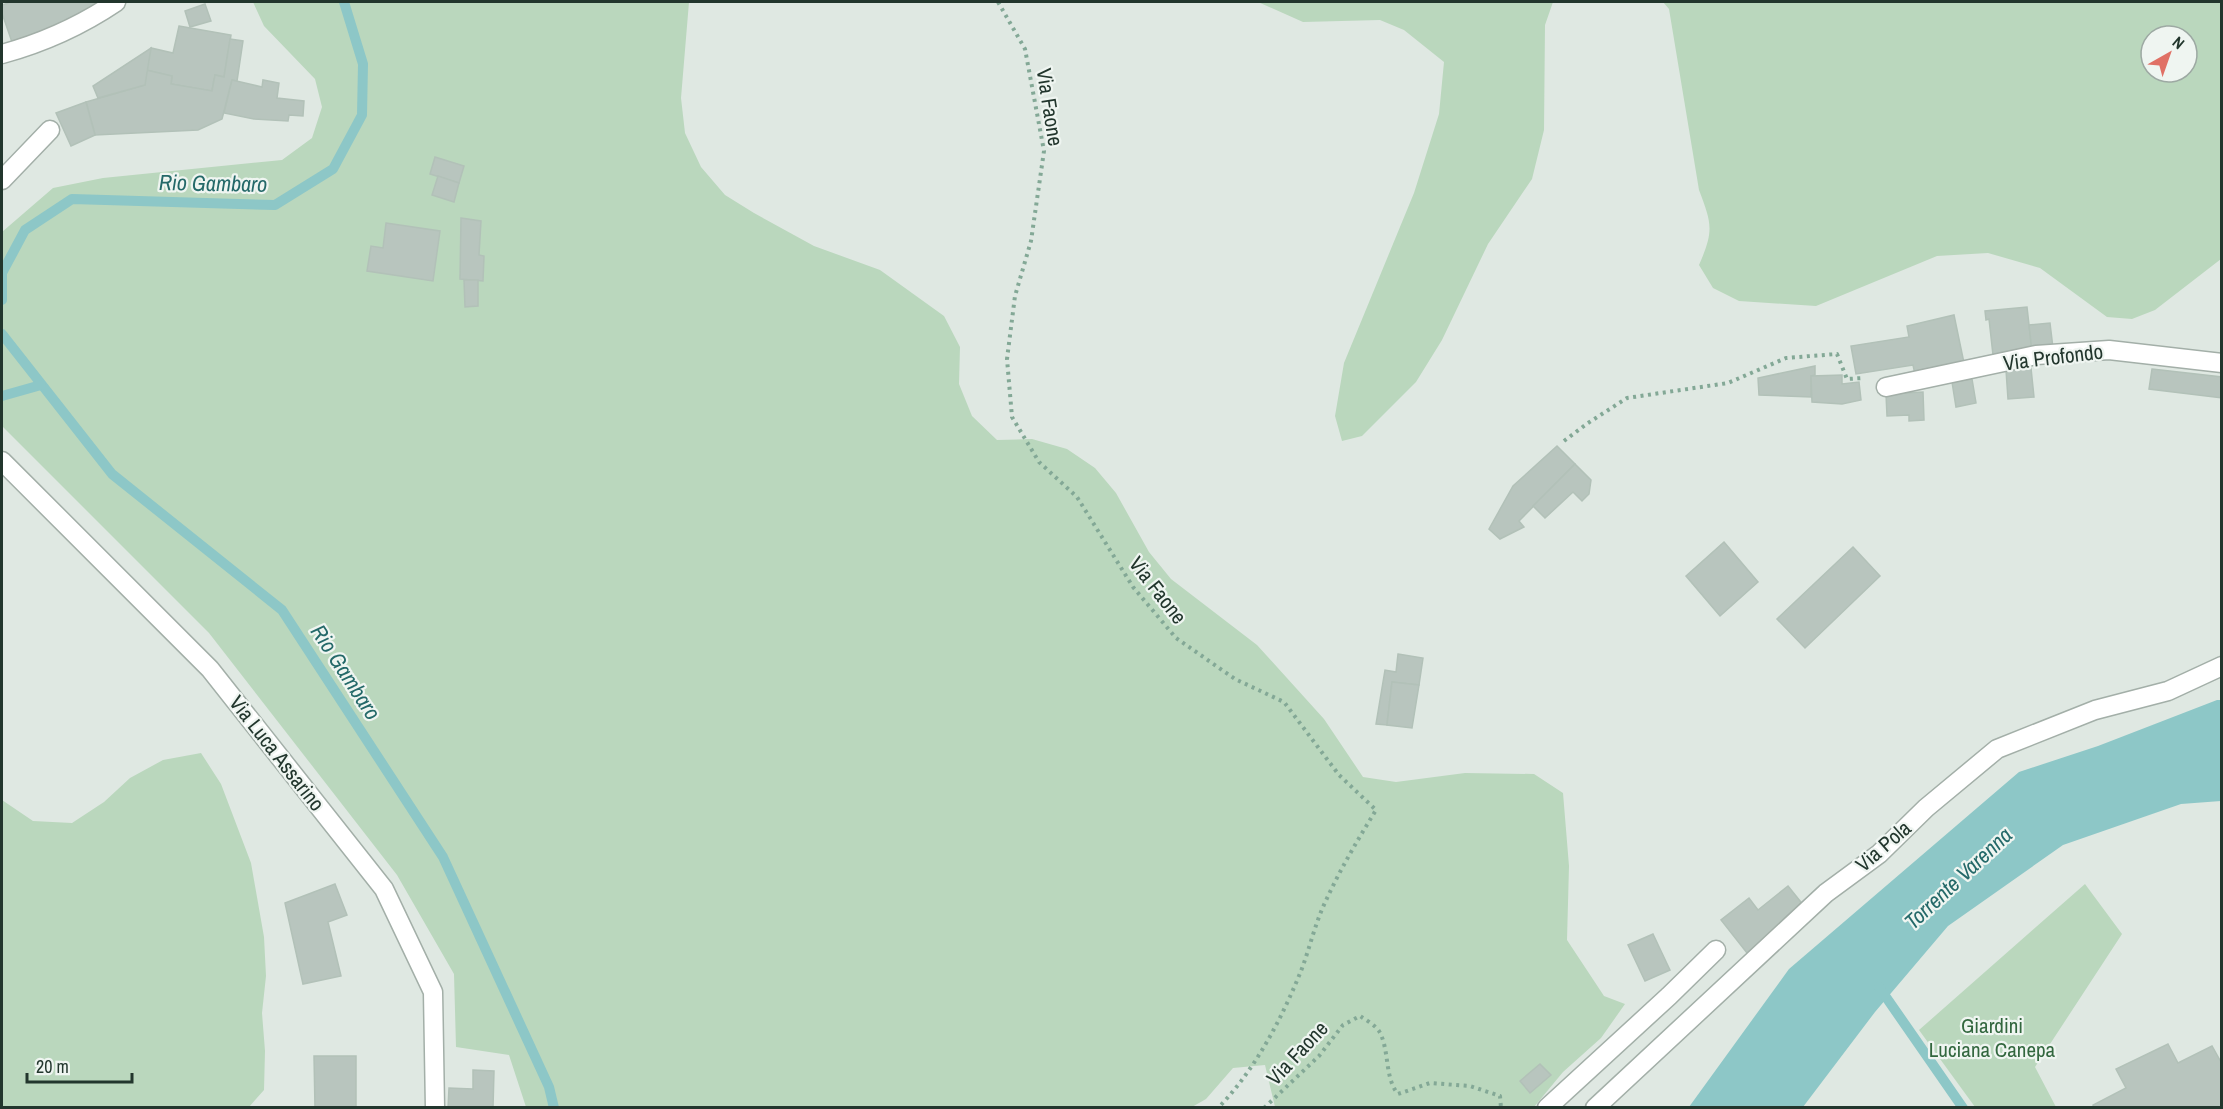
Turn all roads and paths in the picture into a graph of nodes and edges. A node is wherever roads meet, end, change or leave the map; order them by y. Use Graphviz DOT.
graph roads {
  1 [pos="116,2"];
  2 [pos="998,2"];
  3 [pos="2,54"];
  4 [pos="50,129"];
  5 [pos="2,180"];
  6 [pos="2222,363"];
  7 [pos="1886,387"];
  8 [pos="1564,441"];
  9 [pos="2,461"];
  10 [pos="2222,666"];
  11 [pos="1716,950"];
  12 [pos="435,1107"];
  13 [pos="1218,1107"];
  14 [pos="1264,1107"];
  15 [pos="1502,1107"];
  16 [pos="1547,1107"];
  17 [pos="1595,1107"];
  1 -- 3 [label="street"];
  2 -- 13 [label="path, Via Faone"];
  4 -- 5 [label="street"];
  6 -- 7 [label="street, Via Profondo"];
  7 -- 8 [label="path"];
  9 -- 12 [label="street, Via Luca Assarino"];
  10 -- 17 [label="street, Via Pola"];
  11 -- 16 [label="street"];
  14 -- 15 [label="path, Via Faone"];
}
